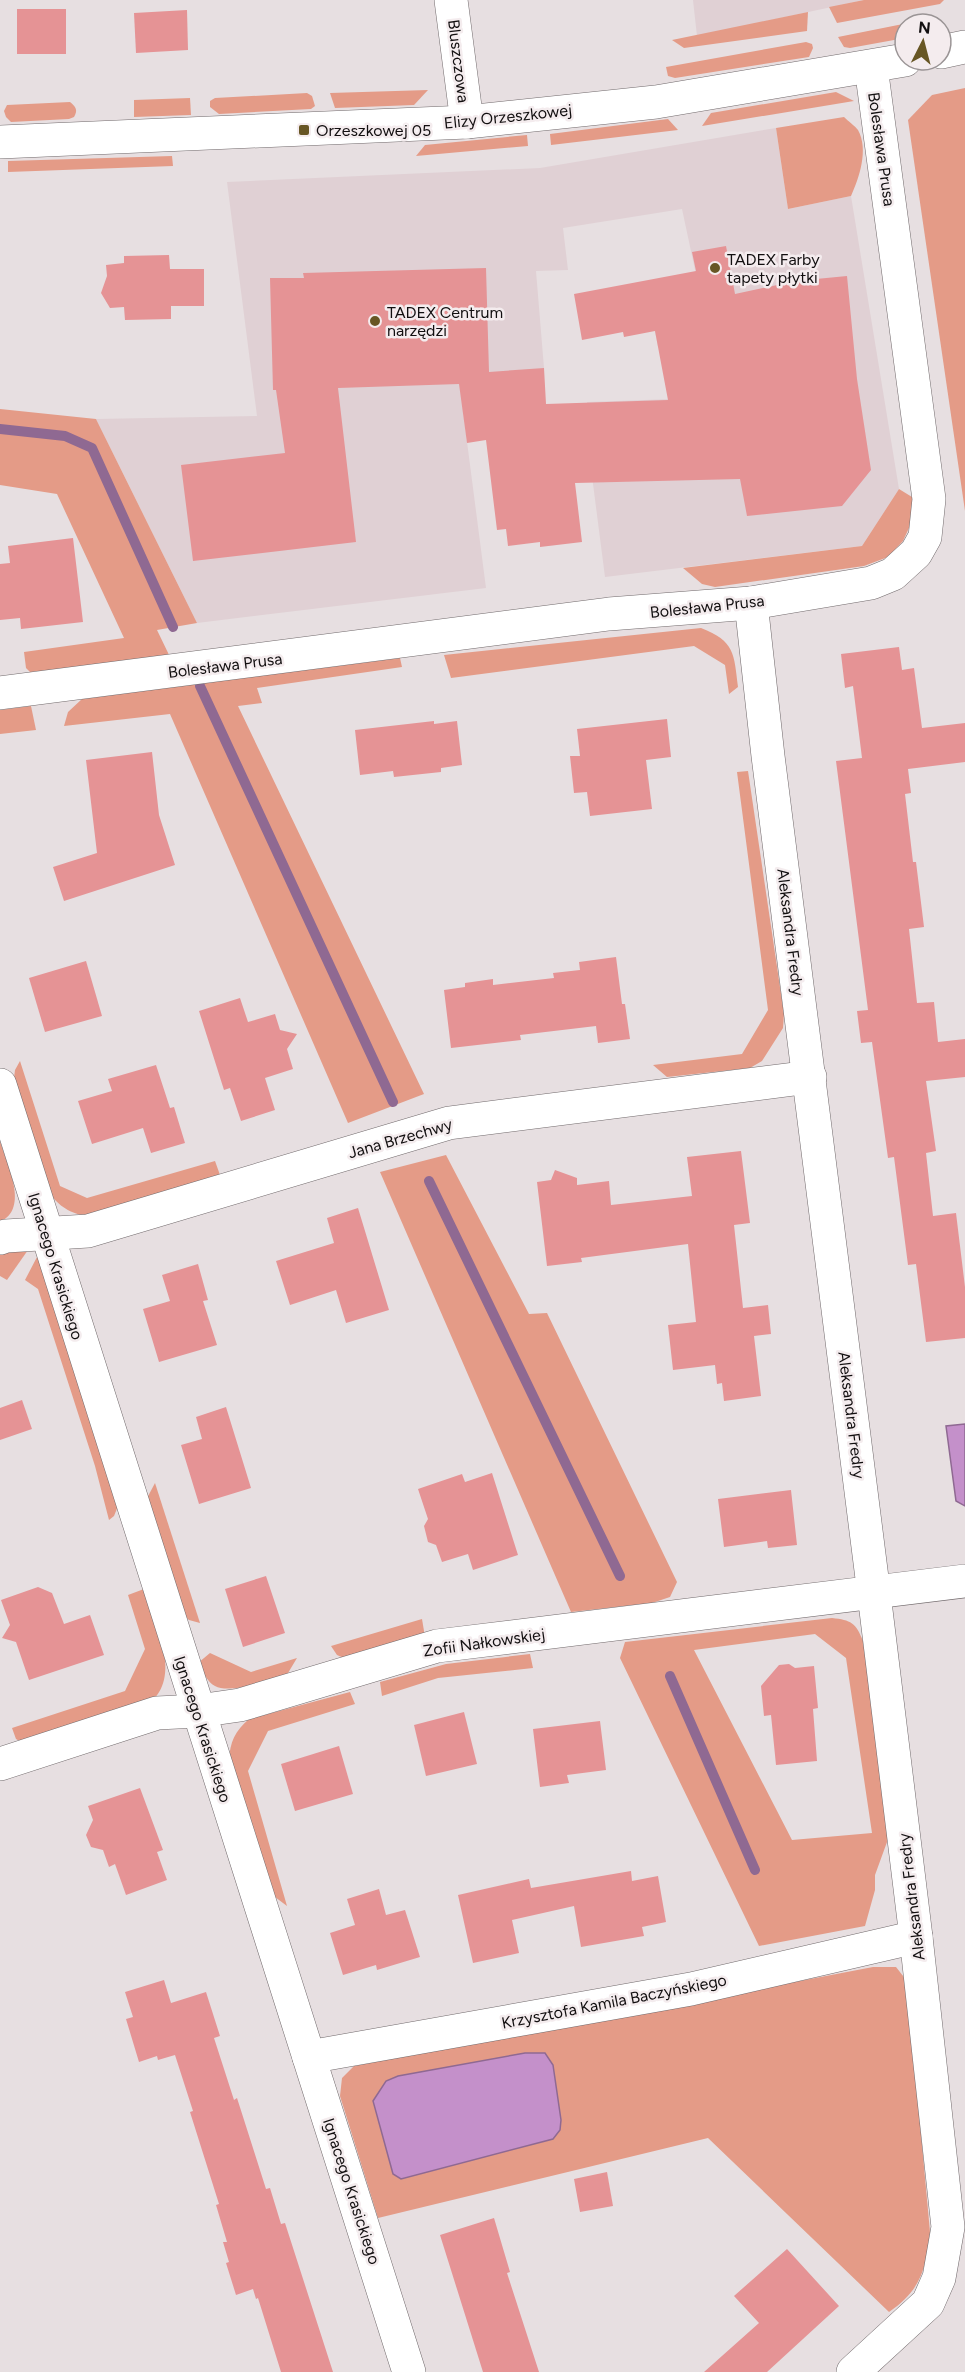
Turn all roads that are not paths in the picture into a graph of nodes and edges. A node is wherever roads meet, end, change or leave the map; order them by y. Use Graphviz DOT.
graph roads {
  1 [pos="451,0"];
  2 [pos="893,62"];
  3 [pos="871,67"];
  4 [pos="466,122"];
  5 [pos="0,142"];
  6 [pos="751,603"];
  7 [pos="0,693"];
  8 [pos="810,1077"];
  9 [pos="0,1085"];
  10 [pos="46,1233"];
  11 [pos="0,1238"];
  12 [pos="965,1581"];
  13 [pos="874,1594"];
  14 [pos="198,1711"];
  15 [pos="0,1764"];
  16 [pos="916,1937"];
  17 [pos="309,2057"];
  18 [pos="409,2372"];
  19 [pos="853,2372"];
  1 -- 4 [label="street, Bluszczowa"];
  2 -- 3 [label="street, Elizy Orzeszkowej"];
  3 -- 4 [label="street, Elizy Orzeszkowej"];
  3 -- 6 [label="street, Bolesława Prusa"];
  4 -- 5 [label="street, Elizy Orzeszkowej"];
  6 -- 7 [label="street, Bolesława Prusa"];
  6 -- 8 [label="street, Aleksandra Fredry"];
  8 -- 10 [label="street, Jana Brzechwy"];
  8 -- 13 [label="street, Aleksandra Fredry"];
  9 -- 10 [label="street, Ignacego Krasickiego"];
  10 -- 11 [label="street, Jana Brzechwy"];
  10 -- 14 [label="street, Ignacego Krasickiego"];
  12 -- 13 [label="street, Zofii Nałkowskiej"];
  13 -- 14 [label="street, Zofii Nałkowskiej"];
  13 -- 16 [label="street, Aleksandra Fredry"];
  14 -- 15 [label="street, Zofii Nałkowskiej"];
  14 -- 17 [label="street, Ignacego Krasickiego"];
  16 -- 17 [label="street, Krzysztofa Kamila Baczyńskiego"];
  16 -- 19 [label="street, Aleksandra Fredry"];
  17 -- 18 [label="street, Ignacego Krasickiego"];
}
